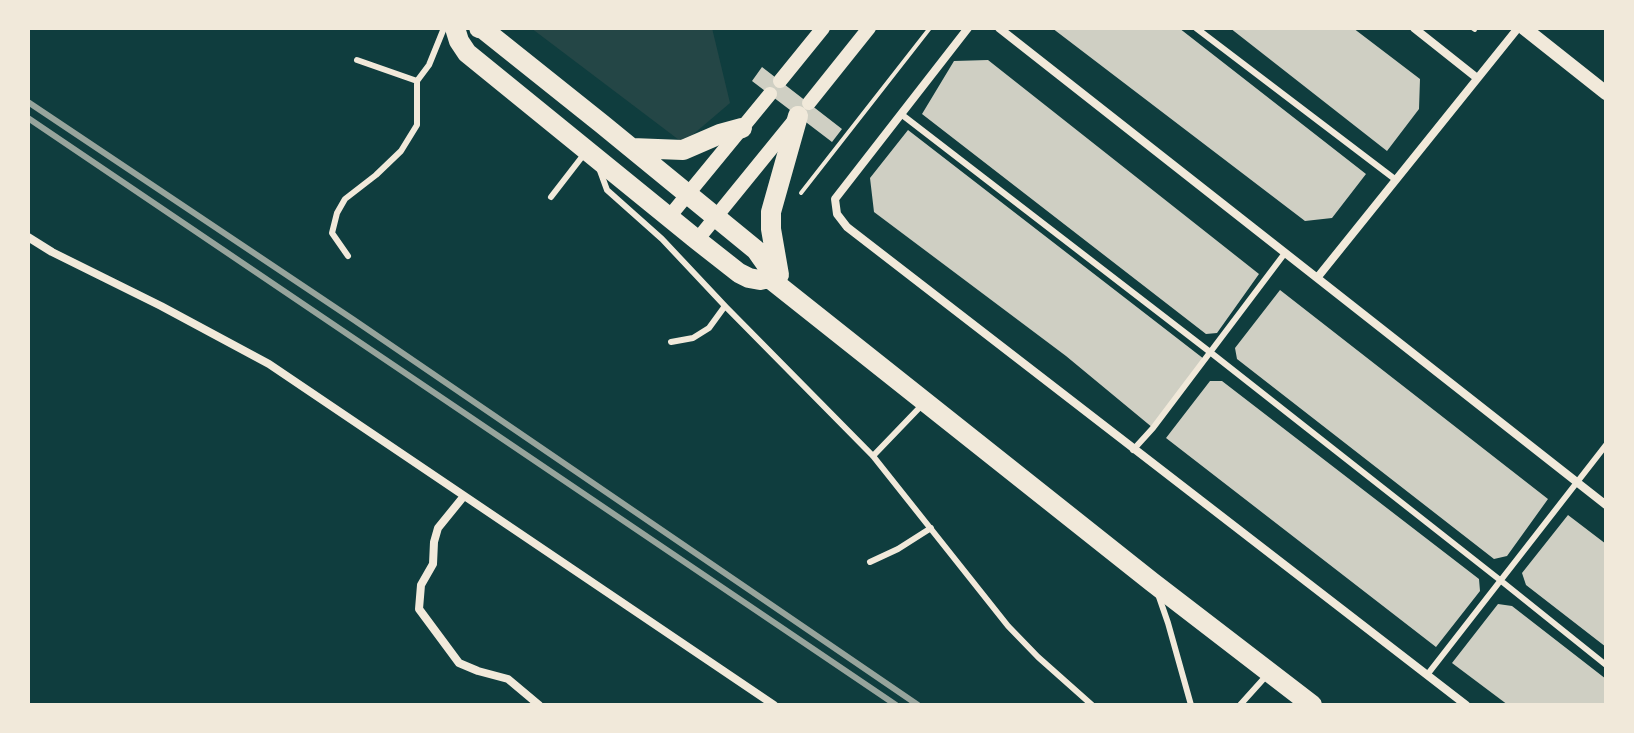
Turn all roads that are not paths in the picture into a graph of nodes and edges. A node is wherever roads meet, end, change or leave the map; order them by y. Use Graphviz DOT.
graph roads {
  1 [pos="444,28"];
  2 [pos="455,28"];
  3 [pos="479,28"];
  4 [pos="823,28"];
  5 [pos="869,28"];
  6 [pos="968,28"];
  7 [pos="999,28"];
  8 [pos="1196,28"];
  9 [pos="1414,28"];
  10 [pos="1521,28"];
  11 [pos="357,60"];
  12 [pos="1477,78"];
  13 [pos="417,81"];
  14 [pos="780,81"];
  15 [pos="1606,93"];
  16 [pos="770,94"];
  17 [pos="804,109"];
  18 [pos="901,114"];
  19 [pos="742,128"];
  20 [pos="632,148"];
  21 [pos="592,154"];
  22 [pos="1396,180"];
  23 [pos="688,194"];
  24 [pos="551,197"];
  25 [pos="669,217"];
  26 [pos="716,218"];
  27 [pos="28,237"];
  28 [pos="697,240"];
  29 [pos="1285,253"];
  30 [pos="348,256"];
  31 [pos="1317,278"];
  32 [pos="775,283"];
  33 [pos="725,306"];
  34 [pos="671,342"];
  35 [pos="1210,352"];
  36 [pos="925,402"];
  37 [pos="1606,445"];
  38 [pos="1133,450"];
  39 [pos="873,456"];
  40 [pos="1576,482"];
  41 [pos="464,496"];
  42 [pos="1606,505"];
  43 [pos="931,528"];
  44 [pos="870,562"];
  45 [pos="1500,580"];
  46 [pos="1152,582"];
  47 [pos="1606,665"];
  48 [pos="1269,672"];
  49 [pos="1427,675"];
  50 [pos="539,705"];
  51 [pos="774,705"];
  52 [pos="1092,705"];
  53 [pos="1191,705"];
  54 [pos="1240,705"];
  55 [pos="1312,705"];
  56 [pos="1466,705"];
  1 -- 13 [label="lane"];
  2 -- 21 [label="main road"];
  3 -- 20 [label="main road"];
  4 -- 14 [label="street"];
  5 -- 17 [label="street"];
  6 -- 18 [label="street"];
  7 -- 29 [label="street"];
  8 -- 22 [label="lane"];
  9 -- 12 [label="street"];
  10 -- 12 [label="street"];
  10 -- 15 [label="street"];
  11 -- 13 [label="lane"];
  12 -- 22 [label="street"];
  13 -- 30 [label="lane"];
  16 -- 19 [label="street"];
  17 -- 26 [label="street"];
  17 -- 32 [label="main road"];
  18 -- 35 [label="lane"];
  18 -- 38 [label="street"];
  19 -- 20 [label="main road"];
  19 -- 23 [label="street"];
  20 -- 23 [label="main road"];
  21 -- 24 [label="lane"];
  21 -- 25 [label="main road"];
  21 -- 33 [label="lane"];
  22 -- 31 [label="street"];
  23 -- 25 [label="street"];
  23 -- 26 [label="main road"];
  25 -- 28 [label="main road"];
  26 -- 28 [label="street"];
  26 -- 32 [label="main road"];
  27 -- 41 [label="street"];
  28 -- 32 [label="main road"];
  29 -- 31 [label="street"];
  29 -- 35 [label="lane"];
  31 -- 40 [label="street"];
  32 -- 36 [label="main road"];
  33 -- 34 [label="lane"];
  33 -- 39 [label="lane"];
  35 -- 38 [label="lane"];
  35 -- 45 [label="lane"];
  36 -- 39 [label="lane"];
  36 -- 46 [label="main road"];
  37 -- 40 [label="lane"];
  38 -- 49 [label="street"];
  39 -- 43 [label="lane"];
  40 -- 42 [label="street"];
  40 -- 45 [label="lane"];
  41 -- 50 [label="street"];
  41 -- 51 [label="street"];
  43 -- 44 [label="lane"];
  43 -- 52 [label="lane"];
  45 -- 47 [label="lane"];
  45 -- 49 [label="lane"];
  46 -- 48 [label="main road"];
  46 -- 53 [label="lane"];
  48 -- 54 [label="lane"];
  48 -- 55 [label="main road"];
  49 -- 56 [label="street"];
}
